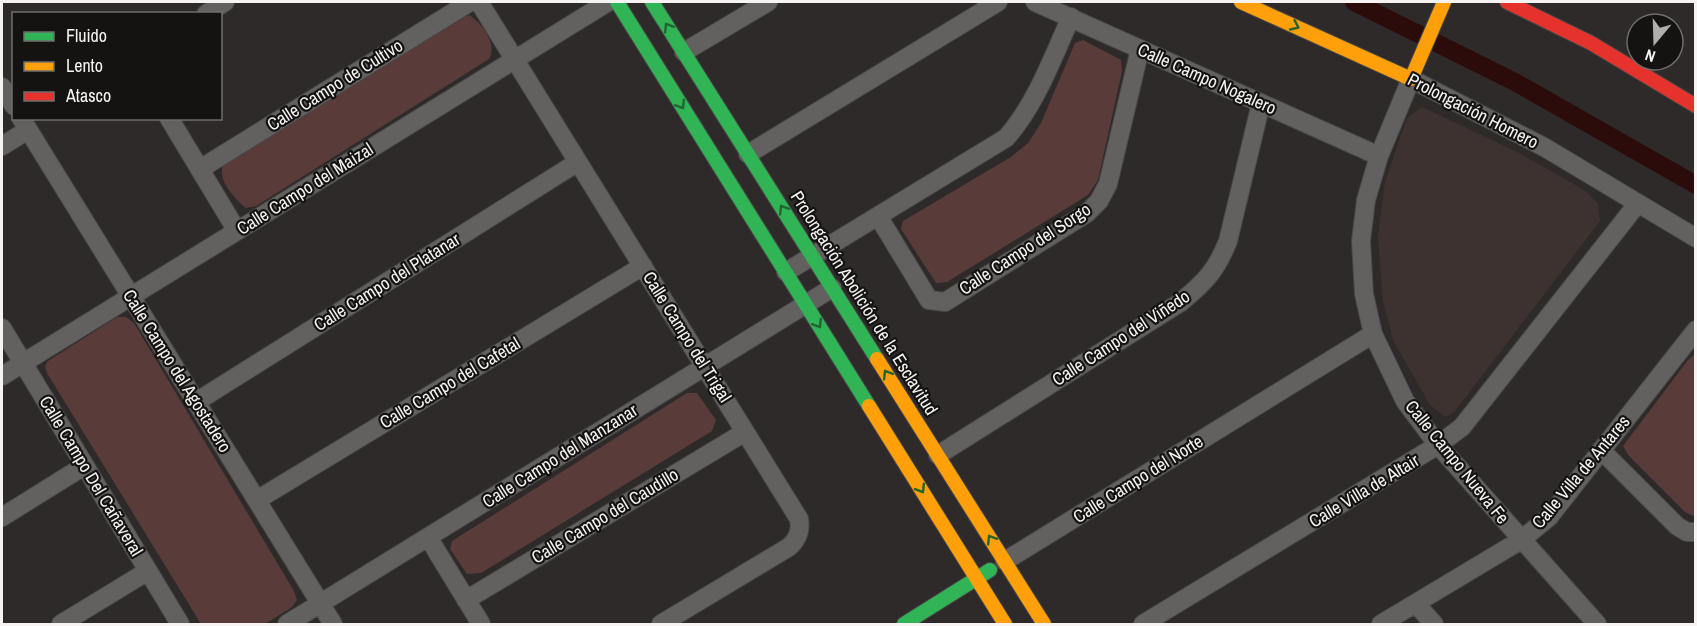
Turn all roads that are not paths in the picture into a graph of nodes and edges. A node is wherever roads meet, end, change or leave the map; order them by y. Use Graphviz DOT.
graph roads {
  1 [pos="225,2"];
  2 [pos="470,2"];
  3 [pos="479,2"];
  4 [pos="608,2"];
  5 [pos="617,2"];
  6 [pos="652,2"];
  7 [pos="768,2"];
  8 [pos="998,2"];
  9 [pos="1035,2"];
  10 [pos="1241,2"];
  11 [pos="1444,2"];
  12 [pos="1507,2"];
  13 [pos="209,12"];
  14 [pos="1071,17"];
  15 [pos="1140,49"];
  16 [pos="684,52"];
  17 [pos="515,59"];
  18 [pos="1411,79"];
  19 [pos="2,87"];
  20 [pos="12,103"];
  21 [pos="1262,103"];
  22 [pos="1695,106"];
  23 [pos="170,120"];
  24 [pos="25,124"];
  25 [pos="2,147"];
  26 [pos="748,154"];
  27 [pos="1379,156"];
  28 [pos="578,162"];
  29 [pos="200,169"];
  30 [pos="1638,203"];
  31 [pos="878,216"];
  32 [pos="237,231"];
  33 [pos="1695,238"];
  34 [pos="812,256"];
  35 [pos="643,266"];
  36 [pos="786,272"];
  37 [pos="832,288"];
  38 [pos="131,296"];
  39 [pos="806,304"];
  40 [pos="2,328"];
  41 [pos="1695,332"];
  42 [pos="1374,334"];
  43 [pos="23,363"];
  44 [pos="705,367"];
  45 [pos="2,376"];
  46 [pos="196,402"];
  47 [pos="745,432"];
  48 [pos="1438,446"];
  49 [pos="1601,450"];
  50 [pos="938,455"];
  51 [pos="84,466"];
  52 [pos="257,500"];
  53 [pos="2,517"];
  54 [pos="1695,532"];
  55 [pos="428,537"];
  56 [pos="1521,540"];
  57 [pos="1005,561"];
  58 [pos="148,571"];
  59 [pos="977,579"];
  60 [pos="466,600"];
  61 [pos="321,604"];
  62 [pos="1416,604"];
  63 [pos="61,624"];
  64 [pos="180,624"];
  65 [pos="287,624"];
  66 [pos="333,624"];
  67 [pos="481,624"];
  68 [pos="661,624"];
  69 [pos="904,624"];
  70 [pos="1005,624"];
  71 [pos="1044,624"];
  72 [pos="1143,624"];
  73 [pos="1381,624"];
  74 [pos="1434,624"];
  75 [pos="1597,624"];
  1 -- 13 [label="street"];
  2 -- 29 [label="street, Calle Campo de Cultivo"];
  3 -- 17 [label="street, Calle Campo del Trigal"];
  4 -- 17 [label="street, Calle Campo del Maizal"];
  5 -- 36 [label="main road, one-way"];
  16 -- 6 [label="main road, Prolongación Abolición de la Esclavitud, one-way"];
  7 -- 16 [label="street"];
  8 -- 26 [label="street"];
  9 -- 14 [label="street, Calle Campo Nogalero"];
  10 -- 18 [label="main road, Prolongación Homero, one-way"];
  11 -- 18 [label="main road, Calle Campo Nueva Fe"];
  12 -- 22 [label="main road"];
  14 -- 15 [label="street, Calle Campo Nogalero"];
  14 -- 31 [label="street"];
  15 -- 21 [label="street, Calle Campo Nogalero"];
  15 -- 31 [label="street, Calle Campo del Sorgo"];
  16 -- 26 [label="main road, Prolongación Abolición de la Esclavitud"];
  17 -- 28 [label="street, Calle Campo del Trigal"];
  17 -- 32 [label="street, Calle Campo del Maizal"];
  18 -- 27 [label="street, Calle Campo Nueva Fe"];
  18 -- 30 [label="street, Prolongación Homero"];
  19 -- 20 [label="street"];
  21 -- 27 [label="street, Calle Campo Nogalero"];
  21 -- 50 [label="street, Calle Campo del Viñedo"];
  23 -- 29 [label="street"];
  24 -- 25 [label="street"];
  24 -- 38 [label="street, Calle Campo del Agostadero"];
  34 -- 26 [label="main road, Prolongación Abolición de la Esclavitud, one-way"];
  27 -- 42 [label="street, Calle Campo Nueva Fe"];
  28 -- 35 [label="street, Calle Campo del Trigal"];
  28 -- 46 [label="street, Calle Campo del Platanar"];
  29 -- 32 [label="street"];
  30 -- 33 [label="street, Prolongación Homero"];
  30 -- 48 [label="street, Calle Villa de Altair"];
  31 -- 34 [label="street"];
  32 -- 38 [label="street, Calle Campo del Maizal"];
  34 -- 36 [label="street"];
  34 -- 37 [label="main road, Prolongación Abolición de la Esclavitud"];
  35 -- 44 [label="street, Calle Campo del Trigal"];
  35 -- 52 [label="street, Calle Campo del Cafetal"];
  36 -- 39 [label="main road"];
  37 -- 39 [label="street, Calle Campo del Manzanar"];
  50 -- 37 [label="main road, Prolongación Abolición de la Esclavitud, one-way"];
  38 -- 43 [label="street, Calle Campo del Maizal"];
  38 -- 46 [label="street, Calle Campo del Agostadero"];
  39 -- 44 [label="street, Calle Campo del Manzanar"];
  39 -- 59 [label="main road, one-way"];
  40 -- 43 [label="street, Calle Campo Del Cañaveral"];
  41 -- 49 [label="street, Calle Villa de Antares"];
  42 -- 48 [label="street, Calle Campo Nueva Fe"];
  42 -- 57 [label="street, Calle Campo del Norte"];
  43 -- 45 [label="street, Calle Campo del Maizal"];
  43 -- 51 [label="street, Calle Campo Del Cañaveral"];
  44 -- 47 [label="street, Calle Campo del Trigal"];
  44 -- 55 [label="street, Calle Campo del Manzanar"];
  46 -- 52 [label="street, Calle Campo del Agostadero"];
  47 -- 60 [label="street, Calle Campo del Caudillo"];
  47 -- 68 [label="street, Calle Campo del Trigal"];
  48 -- 56 [label="street, Calle Campo Nueva Fe"];
  48 -- 72 [label="street, Calle Villa de Altair"];
  49 -- 54 [label="street"];
  49 -- 56 [label="street, Calle Villa de Antares"];
  57 -- 50 [label="main road, Prolongación Abolición de la Esclavitud, one-way"];
  51 -- 53 [label="street"];
  51 -- 58 [label="street, Calle Campo Del Cañaveral"];
  52 -- 61 [label="street, Calle Campo del Agostadero"];
  55 -- 60 [label="street"];
  55 -- 61 [label="street, Calle Campo del Manzanar"];
  56 -- 62 [label="street, Calle Villa de Antares"];
  56 -- 75 [label="street, Calle Campo Nueva Fe"];
  57 -- 59 [label="main road, Calle Campo del Norte"];
  57 -- 71 [label="main road, Prolongación Abolición de la Esclavitud"];
  58 -- 63 [label="street"];
  58 -- 64 [label="street, Calle Campo Del Cañaveral"];
  59 -- 69 [label="main road, Calle Campo del Norte"];
  59 -- 70 [label="main road"];
  60 -- 67 [label="street"];
  61 -- 65 [label="street, Calle Campo del Manzanar"];
  61 -- 66 [label="street, Calle Campo del Agostadero"];
  62 -- 73 [label="street, Calle Villa de Antares"];
  62 -- 74 [label="street"];
}
